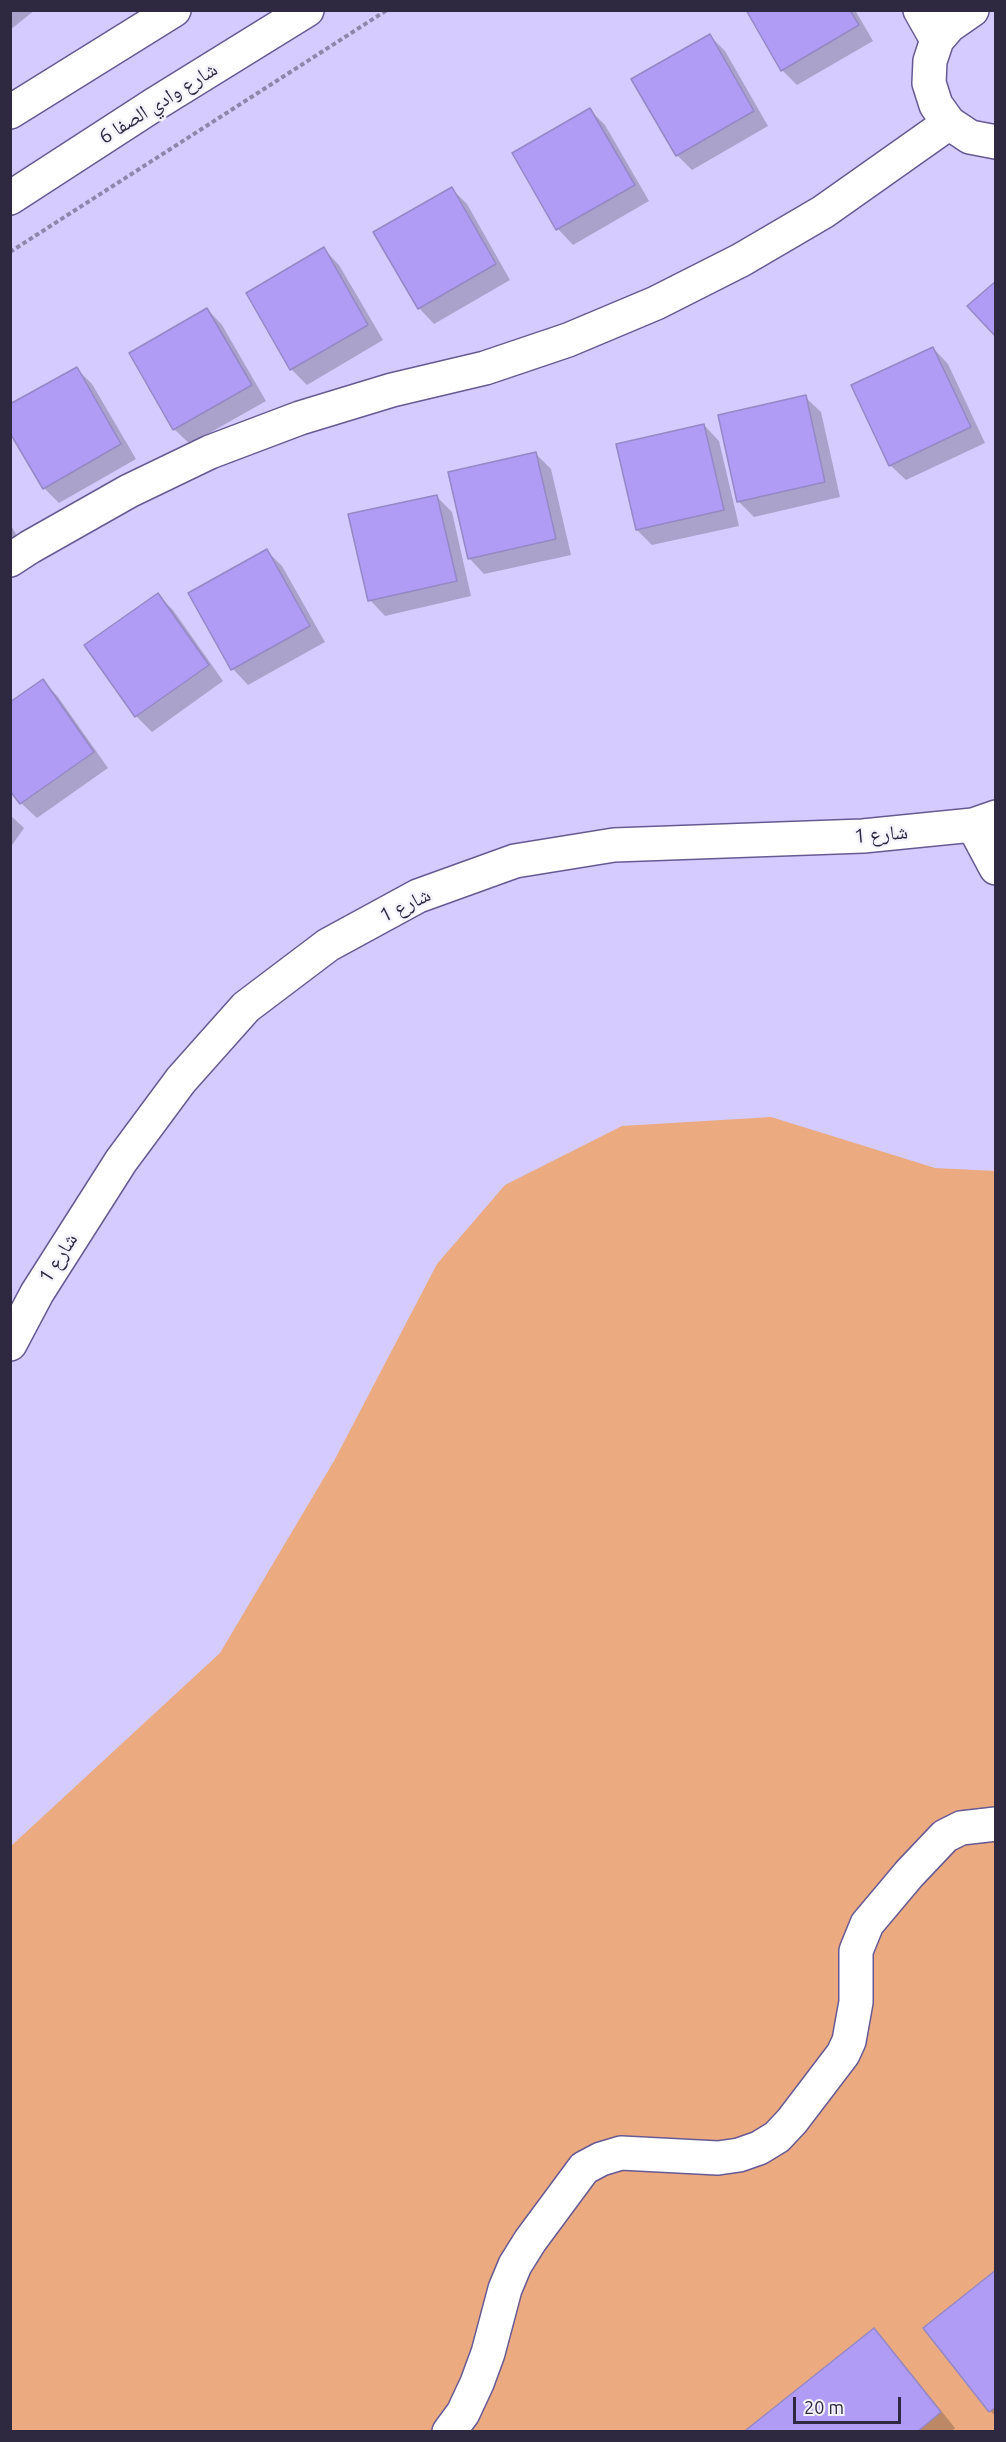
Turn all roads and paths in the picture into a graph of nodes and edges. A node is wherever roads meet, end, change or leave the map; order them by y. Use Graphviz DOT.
graph roads {
  1 [pos="174,10"];
  2 [pos="307,10"];
  3 [pos="387,10"];
  4 [pos="921,10"];
  5 [pos="972,10"];
  6 [pos="937,40"];
  7 [pos="10,112"];
  8 [pos="950,123"];
  9 [pos="996,142"];
  10 [pos="10,198"];
  11 [pos="10,252"];
  12 [pos="10,560"];
  13 [pos="985,821"];
  14 [pos="996,868"];
  15 [pos="10,1344"];
  16 [pos="996,1824"];
  17 [pos="449,2432"];
  1 -- 7 [label="street"];
  2 -- 10 [label="street, شارع وادي الصفا 6"];
  3 -- 11 [label="path"];
  4 -- 6 [label="street"];
  5 -- 6 [label="street"];
  6 -- 8 [label="street"];
  8 -- 9 [label="street"];
  8 -- 12 [label="street"];
  13 -- 14 [label="street"];
  13 -- 15 [label="street, شارع 1"];
  16 -- 17 [label="street"];
}
